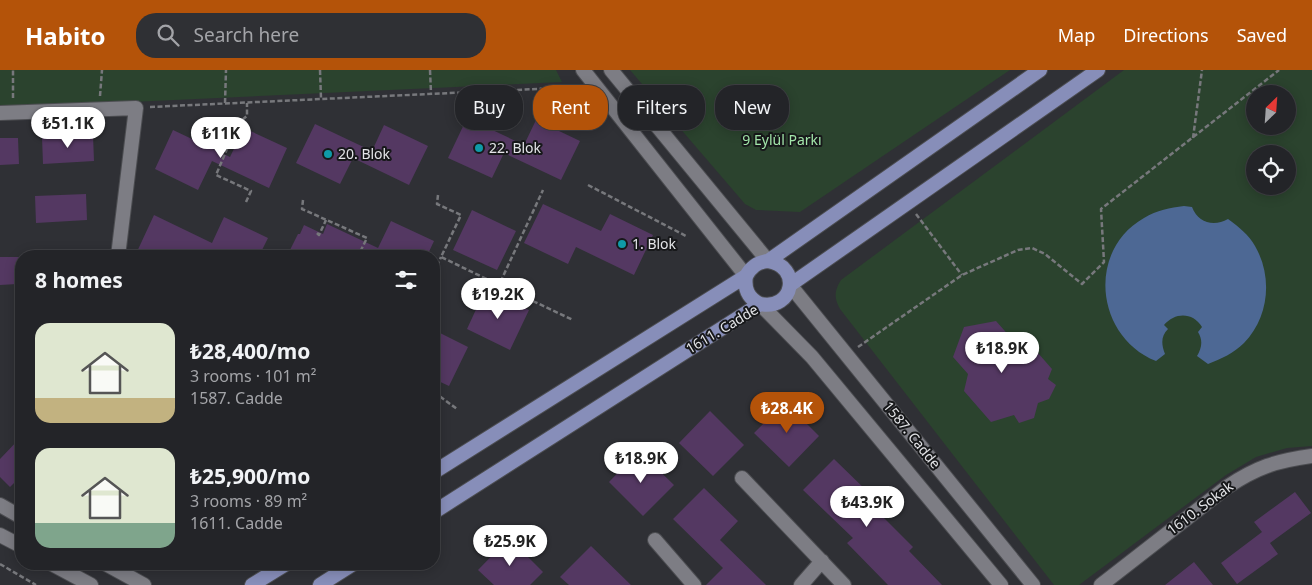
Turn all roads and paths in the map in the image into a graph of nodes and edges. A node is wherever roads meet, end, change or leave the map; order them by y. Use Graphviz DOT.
graph roads {
  1 [pos="13,70"];
  2 [pos="102,70"];
  3 [pos="226,70"];
  4 [pos="320,70"];
  5 [pos="430,70"];
  6 [pos="583,70"];
  7 [pos="612,70"];
  8 [pos="1040,70"];
  9 [pos="1098,70"];
  10 [pos="1202,70"];
  11 [pos="1279,70"];
  12 [pos="595,85"];
  13 [pos="533,89"];
  14 [pos="431,94"];
  15 [pos="321,99"];
  16 [pos="608,101"];
  17 [pos="247,103"];
  18 [pos="225,104"];
  19 [pos="136,108"];
  20 [pos="99,110"];
  21 [pos="6,113"];
  22 [pos="1193,138"];
  23 [pos="588,185"];
  24 [pos="543,190"];
  25 [pos="438,195"];
  26 [pos="303,200"];
  27 [pos="246,202"];
  28 [pos="908,203"];
  29 [pos="326,220"];
  30 [pos="317,233"];
  31 [pos="686,236"];
  32 [pos="119,250"];
  33 [pos="361,250"];
  34 [pos="441,257"];
  35 [pos="768,260"];
  36 [pos="510,262"];
  37 [pos="515,264"];
  38 [pos="962,275"];
  39 [pos="746,276"];
  40 [pos="499,285"];
  41 [pos="790,285"];
  42 [pos="760,304"];
  43 [pos="573,320"];
  44 [pos="847,354"];
  45 [pos="440,396"];
  46 [pos="457,409"];
  47 [pos="1312,456"];
  48 [pos="440,468"];
  49 [pos="742,478"];
  50 [pos="0,505"];
  51 [pos="440,508"];
  52 [pos="15,514"];
  53 [pos="0,534"];
  54 [pos="655,540"];
  55 [pos="15,543"];
  56 [pos="822,561"];
  57 [pos="0,564"];
  58 [pos="63,570"];
  59 [pos="117,570"];
  60 [pos="276,570"];
  61 [pos="344,570"];
  62 [pos="36,585"];
  63 [pos="91,585"];
  64 [pos="144,585"];
  65 [pos="252,585"];
  66 [pos="320,585"];
  67 [pos="694,585"];
  68 [pos="802,585"];
  69 [pos="844,585"];
  70 [pos="1001,585"];
  71 [pos="1033,585"];
  72 [pos="1100,585"];
  1 -- 21 [label="path"];
  2 -- 20 [label="path"];
  3 -- 18 [label="path"];
  4 -- 15 [label="path"];
  5 -- 14 [label="path"];
  6 -- 12 [label="main road"];
  7 -- 35 [label="main road"];
  8 -- 35 [label="main road"];
  9 -- 28 [label="main road, 1611. Cadde"];
  10 -- 22 [label="path"];
  11 -- 22 [label="path"];
  13 -- 14 [label="path"];
  14 -- 15 [label="path"];
  15 -- 17 [label="path"];
  16 -- 39 [label="main road"];
  17 -- 18 [label="path"];
  17 -- 27 [label="path"];
  18 -- 19 [label="path"];
  19 -- 20 [label="main road"];
  19 -- 32 [label="main road"];
  20 -- 21 [label="main road"];
  22 -- 38 [label="path"];
  23 -- 31 [label="path"];
  24 -- 36 [label="path"];
  25 -- 34 [label="path"];
  26 -- 29 [label="path"];
  28 -- 38 [label="path"];
  28 -- 41 [label="main road, 1611. Cadde"];
  29 -- 30 [label="path"];
  29 -- 33 [label="path"];
  34 -- 40 [label="path"];
  35 -- 39 [label="main road"];
  35 -- 41 [label="main road"];
  36 -- 37 [label="path"];
  36 -- 40 [label="path"];
  38 -- 44 [label="path"];
  39 -- 42 [label="main road"];
  39 -- 48 [label="main road"];
  40 -- 43 [label="path"];
  41 -- 42 [label="main road, 1611. Cadde"];
  41 -- 44 [label="main road, 1587. Cadde"];
  42 -- 51 [label="main road, 1611. Cadde"];
  42 -- 70 [label="main road, 1587. Cadde"];
  44 -- 71 [label="main road, 1587. Cadde"];
  45 -- 46 [label="path"];
  47 -- 72 [label="main road, 1610. Sokak"];
  49 -- 56 [label="main road"];
  50 -- 52 [label="main road"];
  53 -- 55 [label="main road"];
  54 -- 67 [label="main road"];
  56 -- 68 [label="main road"];
  56 -- 69 [label="main road"];
  57 -- 62 [label="path"];
  58 -- 63 [label="main road"];
  59 -- 64 [label="main road"];
  60 -- 65 [label="main road"];
  61 -- 66 [label="main road"];
}
